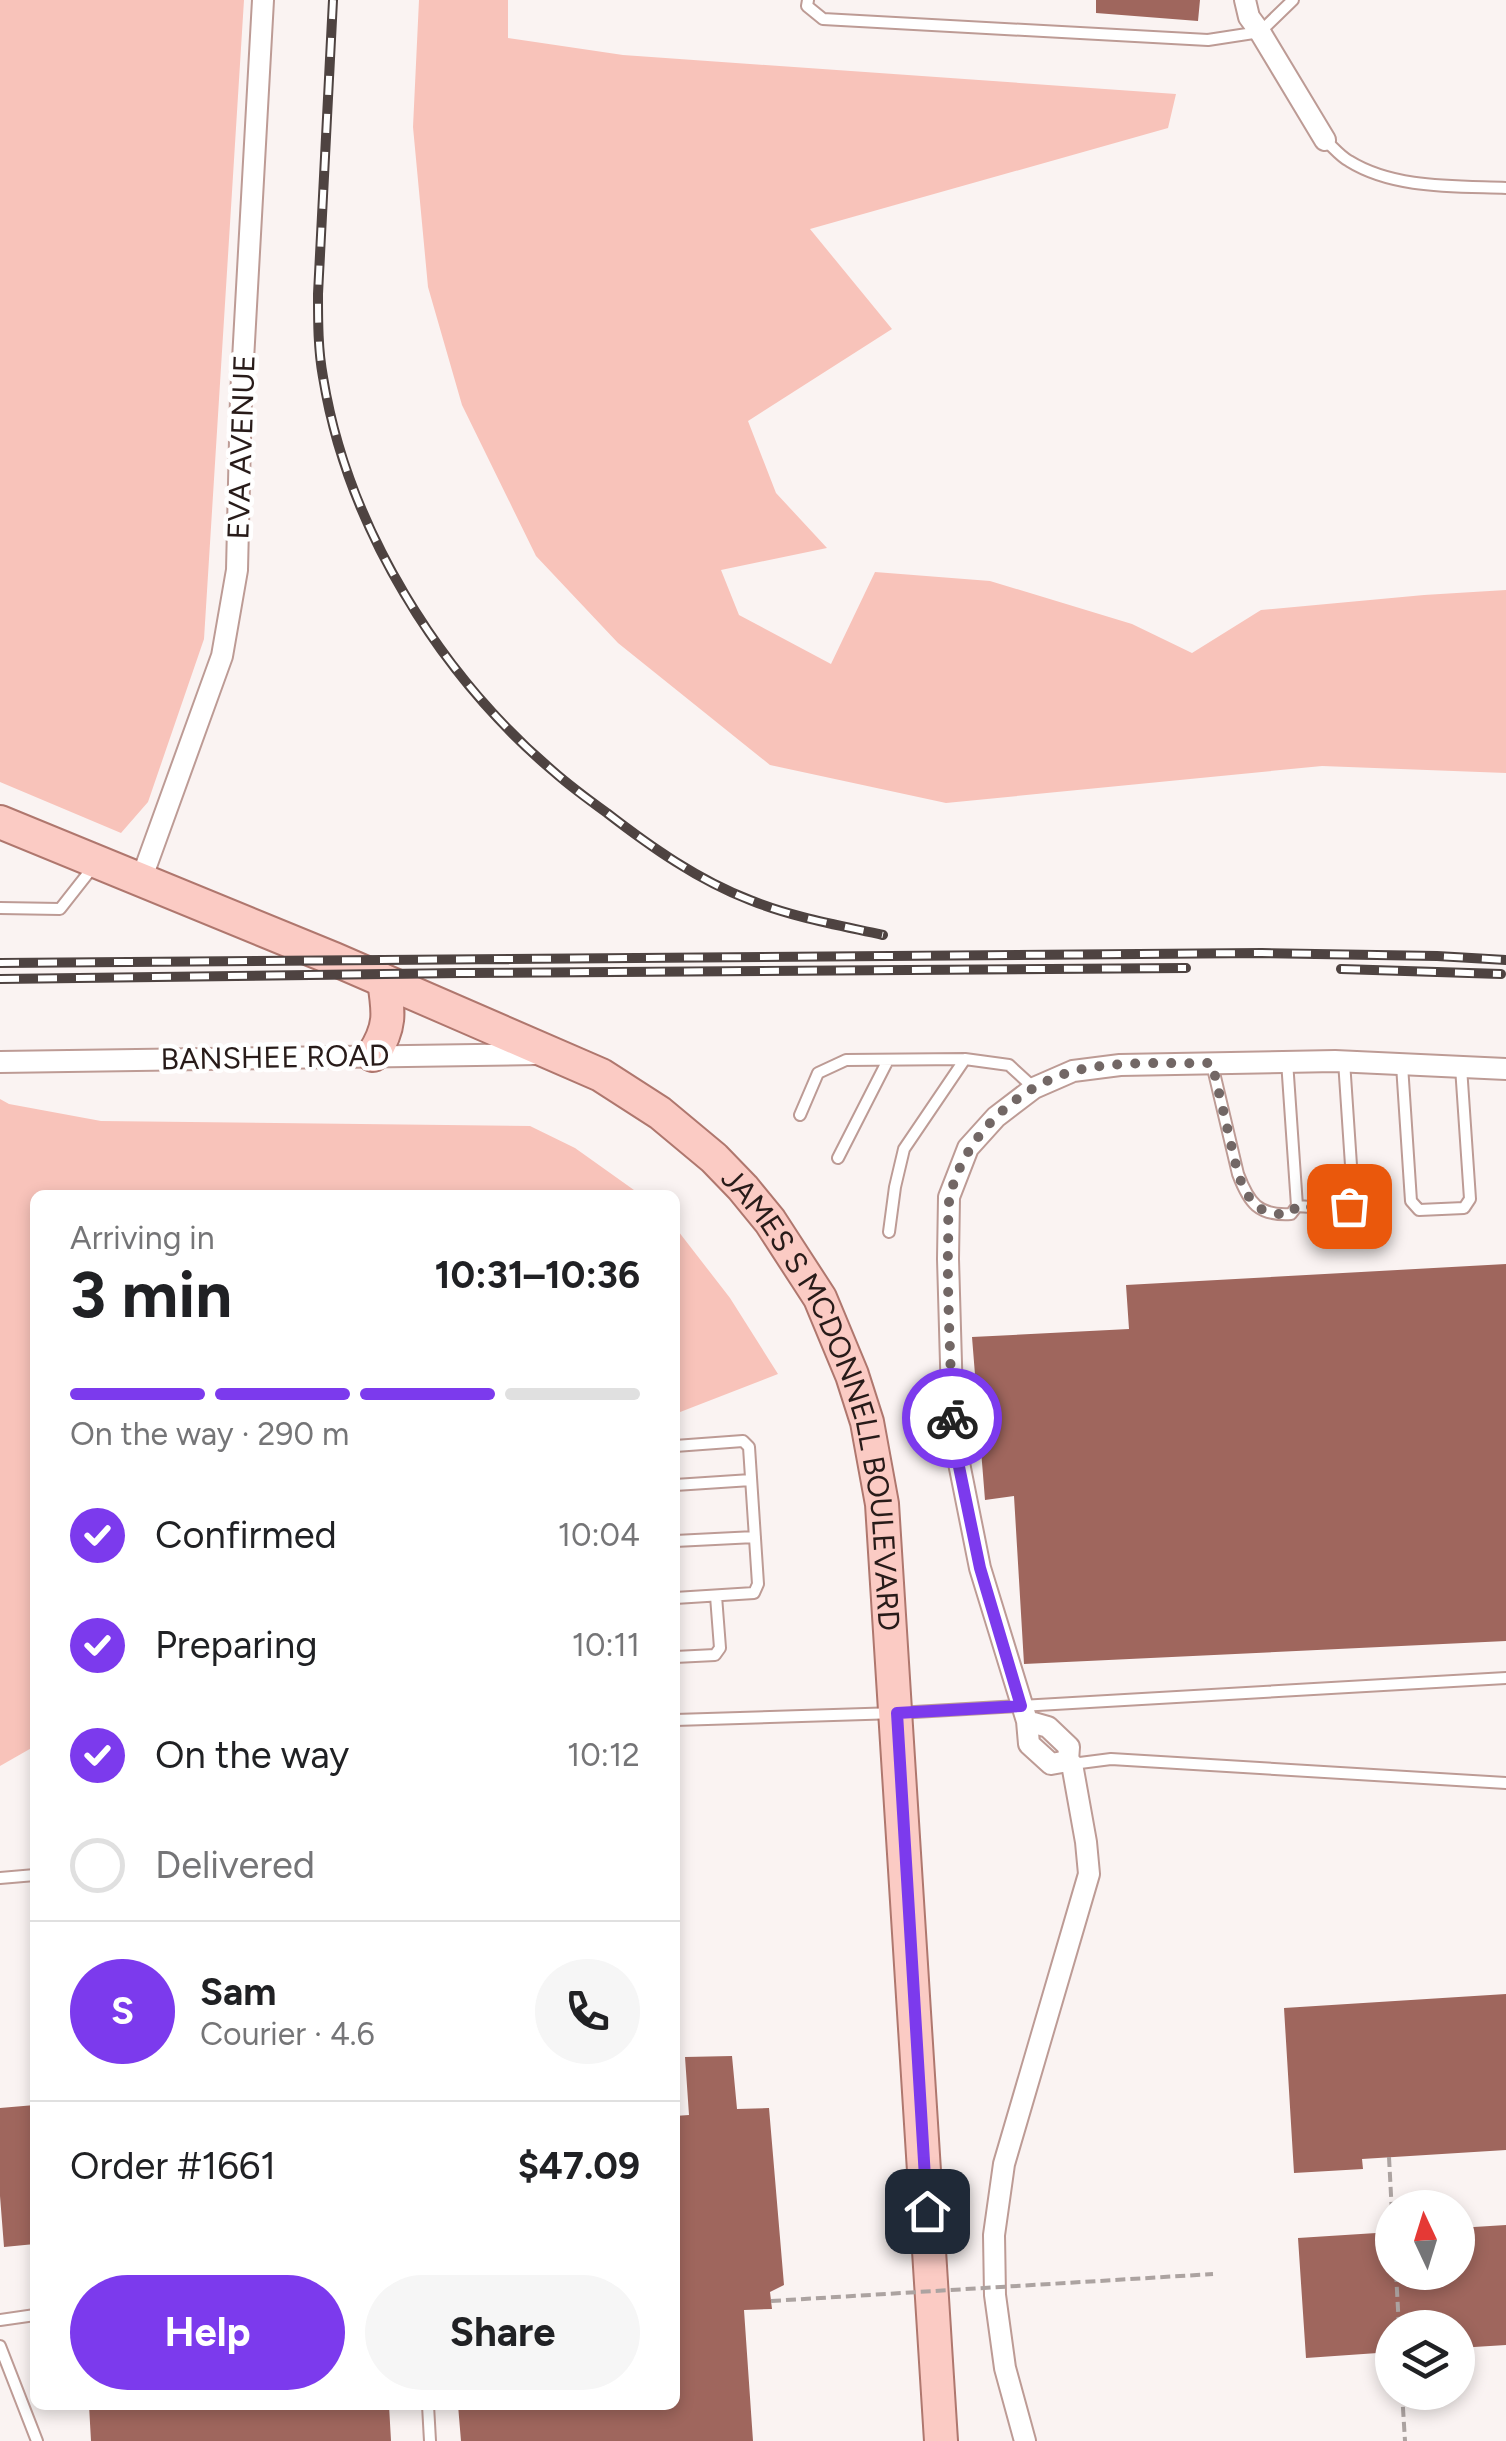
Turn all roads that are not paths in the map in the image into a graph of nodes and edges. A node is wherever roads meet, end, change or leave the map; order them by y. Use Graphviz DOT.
graph roads {
  1 [pos="263,0"];
  2 [pos="808,0"];
  3 [pos="1246,0"];
  4 [pos="1293,0"];
  5 [pos="1260,32"];
  6 [pos="1325,140"];
  7 [pos="1506,188"];
  8 [pos="0,822"];
  9 [pos="97,862"];
  10 [pos="141,880"];
  11 [pos="0,908"];
  12 [pos="384,981"];
  13 [pos="550,1054"];
  14 [pos="373,1055"];
  15 [pos="965,1059"];
  16 [pos="888,1060"];
  17 [pos="1344,1061"];
  18 [pos="0,1062"];
  19 [pos="1287,1062"];
  20 [pos="1212,1063"];
  21 [pos="1402,1064"];
  22 [pos="1461,1067"];
  23 [pos="1506,1069"];
  24 [pos="1034,1088"];
  25 [pos="800,1115"];
  26 [pos="838,1158"];
  27 [pos="1297,1206"];
  28 [pos="889,1232"];
  29 [pos="680,1446"];
  30 [pos="752,1480"];
  31 [pos="680,1485"];
  32 [pos="755,1537"];
  33 [pos="680,1542"];
  34 [pos="716,1596"];
  35 [pos="680,1598"];
  36 [pos="680,1657"];
  37 [pos="1506,1678"];
  38 [pos="897,1713"];
  39 [pos="1024,1714"];
  40 [pos="680,1720"];
  41 [pos="1070,1762"];
  42 [pos="1506,1783"];
  43 [pos="30,1875"];
  44 [pos="0,1878"];
  45 [pos="30,2315"];
  46 [pos="0,2320"];
  47 [pos="0,2346"];
  48 [pos="428,2410"];
  49 [pos="37,2441"];
  50 [pos="430,2441"];
  51 [pos="941,2441"];
  52 [pos="1024,2441"];
  1 -- 10 [label="street, EVA AVENUE"];
  2 -- 5 [label="lane"];
  3 -- 5 [label="street"];
  4 -- 5 [label="lane"];
  5 -- 6 [label="street"];
  6 -- 7 [label="lane"];
  8 -- 9 [label="main road, JAMES S MCDONNELL BOULEVARD"];
  9 -- 10 [label="main road, JAMES S MCDONNELL BOULEVARD"];
  9 -- 11 [label="lane"];
  10 -- 12 [label="main road, JAMES S MCDONNELL BOULEVARD"];
  12 -- 13 [label="main road, JAMES S MCDONNELL BOULEVARD"];
  12 -- 14 [label="main road"];
  13 -- 14 [label="street, BANSHEE ROAD"];
  13 -- 38 [label="main road, JAMES S MCDONNELL BOULEVARD"];
  14 -- 18 [label="street, BANSHEE ROAD"];
  15 -- 16 [label="lane"];
  15 -- 24 [label="lane"];
  15 -- 28 [label="lane"];
  16 -- 25 [label="lane"];
  16 -- 26 [label="lane"];
  17 -- 19 [label="street"];
  17 -- 21 [label="street"];
  17 -- 27 [label="lane"];
  19 -- 20 [label="street"];
  19 -- 27 [label="lane"];
  20 -- 24 [label="street"];
  20 -- 27 [label="lane"];
  21 -- 22 [label="street"];
  21 -- 22 [label="lane"];
  22 -- 23 [label="street"];
  24 -- 39 [label="street"];
  29 -- 30 [label="lane"];
  30 -- 31 [label="lane"];
  30 -- 32 [label="lane"];
  32 -- 33 [label="lane"];
  32 -- 34 [label="lane"];
  34 -- 35 [label="lane"];
  34 -- 36 [label="lane"];
  37 -- 39 [label="lane"];
  38 -- 39 [label="lane"];
  38 -- 40 [label="lane"];
  38 -- 51 [label="main road, JAMES S MCDONNELL BOULEVARD"];
  39 -- 41 [label="street"];
  41 -- 42 [label="lane"];
  41 -- 52 [label="street"];
  43 -- 44 [label="lane"];
  45 -- 46 [label="lane"];
  47 -- 49 [label="lane"];
  48 -- 50 [label="lane"];
}
